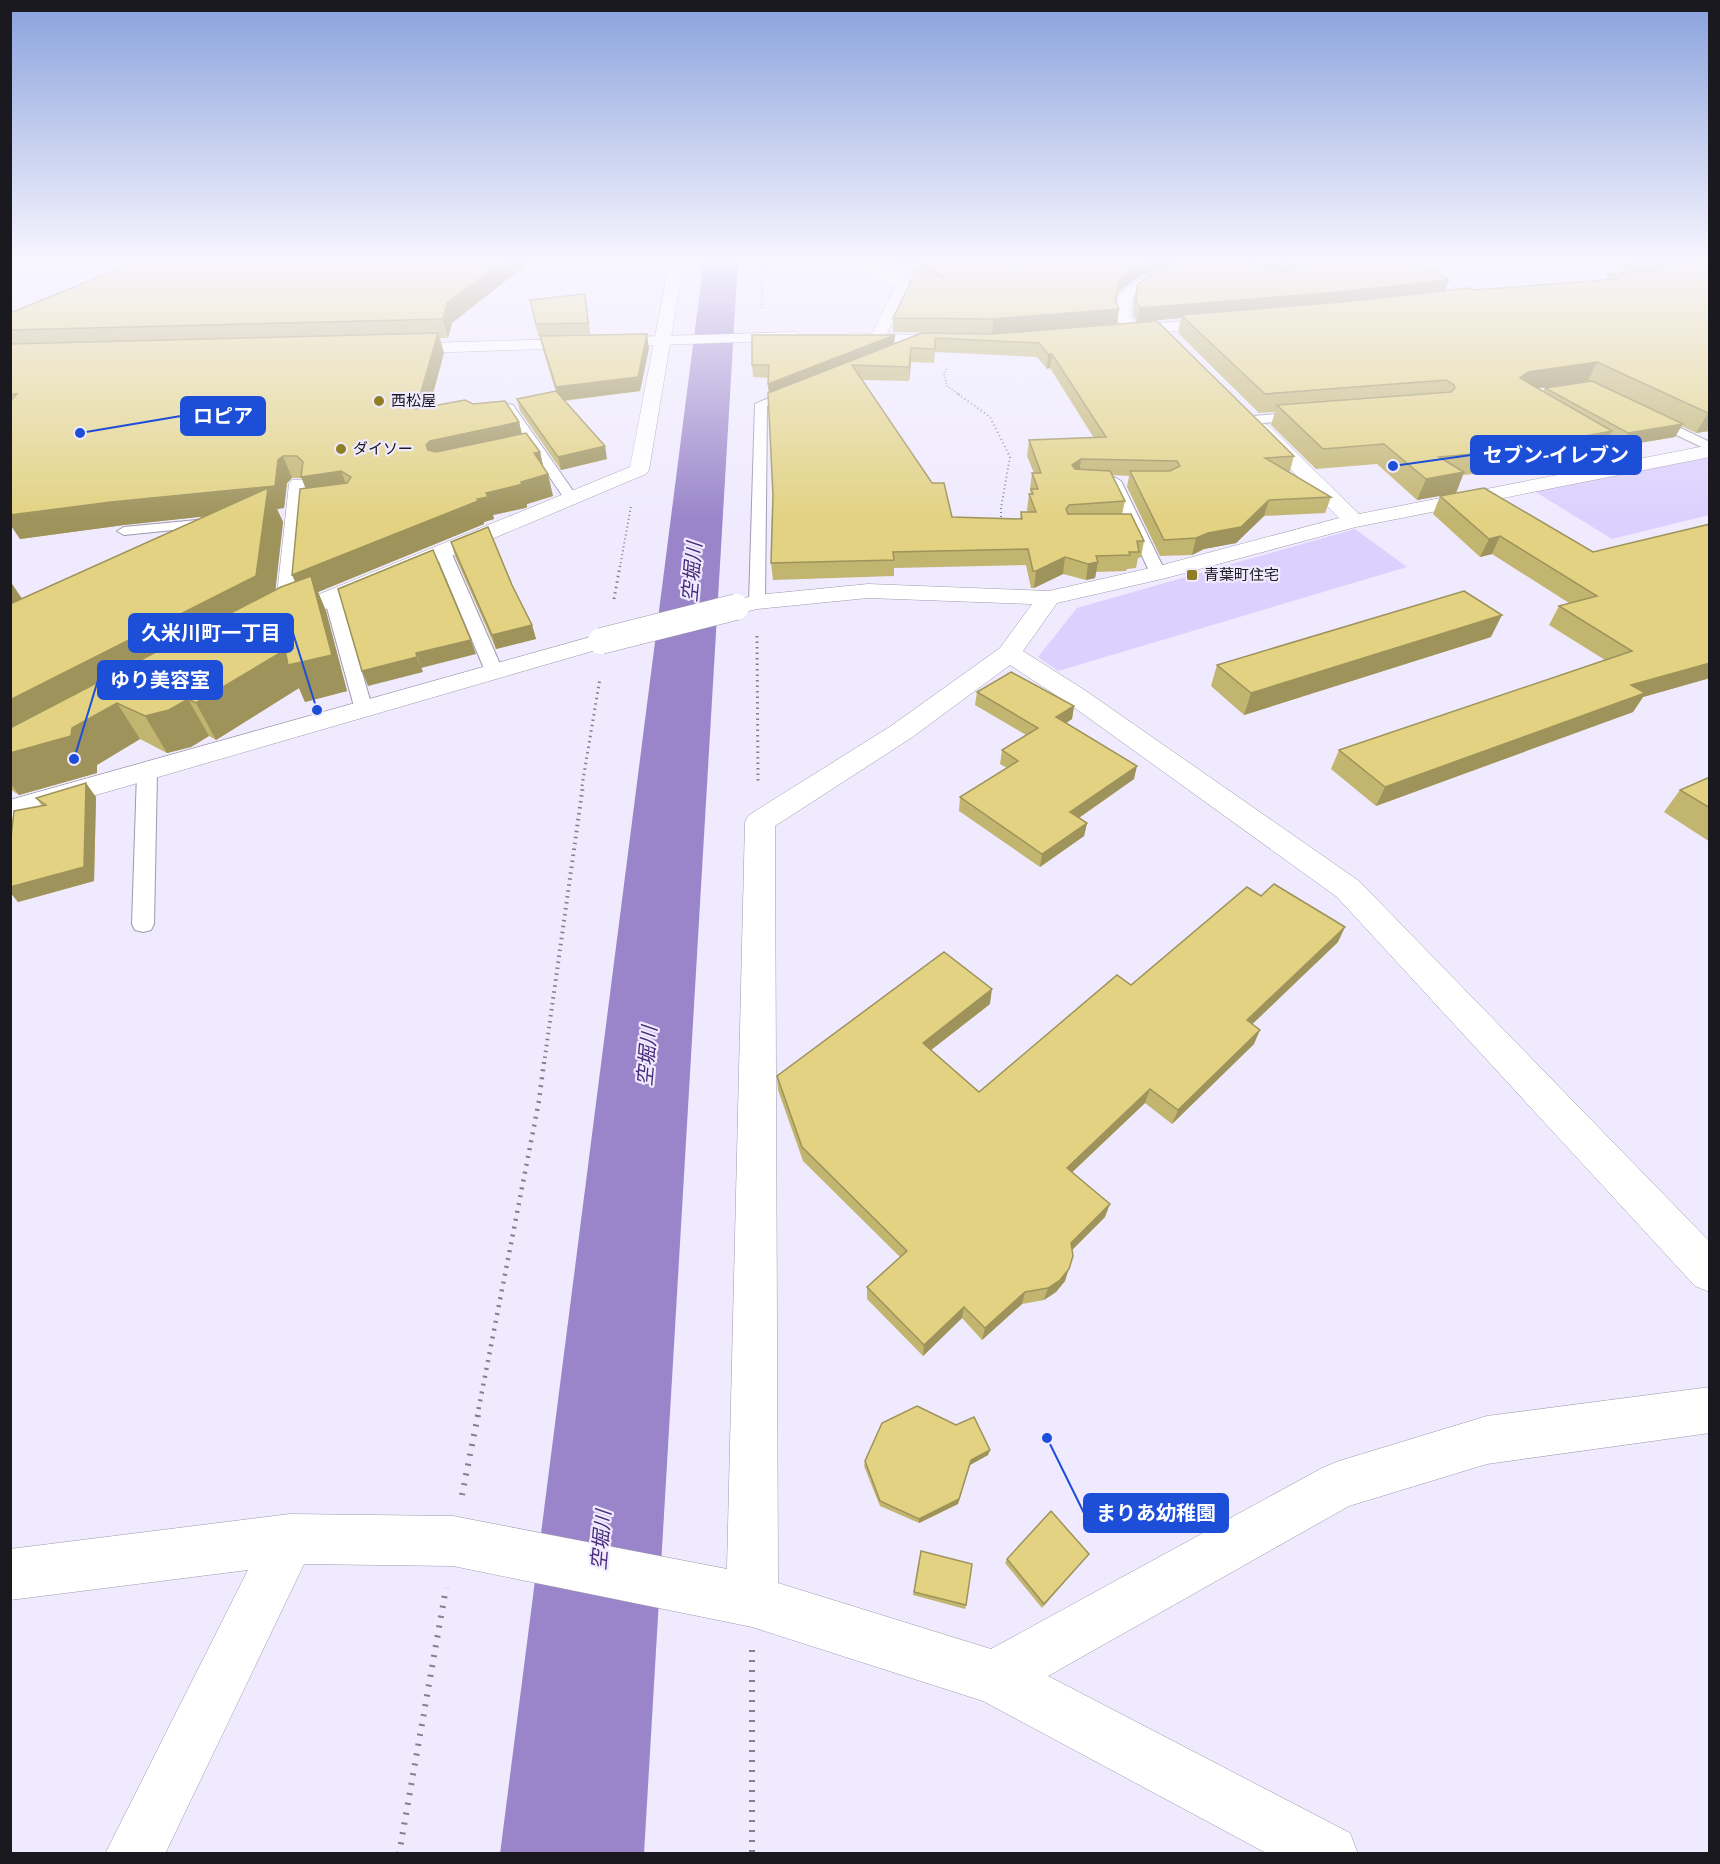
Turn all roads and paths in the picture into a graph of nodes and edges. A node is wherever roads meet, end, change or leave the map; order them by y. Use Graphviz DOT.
graph roads {
  1 [pos="476,346"];
  2 [pos="665,346"];
  3 [pos="907,346"];
  4 [pos="960,346"];
  5 [pos="380,349"];
  6 [pos="892,352"];
  7 [pos="813,383"];
  8 [pos="1235,403"];
  9 [pos="1639,412"];
  10 [pos="1322,415"];
  11 [pos="496,418"];
  12 [pos="1252,420"];
  13 [pos="1570,425"];
  14 [pos="1710,449"];
  15 [pos="1641,465"];
  16 [pos="1135,481"];
  17 [pos="299,484"];
  18 [pos="571,498"];
  19 [pos="317,504"];
  20 [pos="291,513"];
  21 [pos="629,516"];
  22 [pos="237,520"];
  23 [pos="1354,521"];
  24 [pos="1134,523"];
  25 [pos="1113,524"];
  26 [pos="124,531"];
  27 [pos="443,552"];
  28 [pos="1158,573"];
  29 [pos="999,595"];
  30 [pos="333,597"];
  31 [pos="1048,598"];
  32 [pos="614,604"];
  33 [pos="746,605"];
  34 [pos="287,616"];
  35 [pos="267,627"];
  36 [pos="1009,653"];
  37 [pos="602,670"];
  38 [pos="494,671"];
  39 [pos="364,710"];
  40 [pos="147,773"];
  41 [pos="757,777"];
  42 [pos="10,810"];
  43 [pos="143,924"];
  44 [pos="1710,1272"];
  45 [pos="1710,1410"];
  46 [pos="290,1539"];
  47 [pos="453,1541"];
  48 [pos="10,1575"];
  49 [pos="742,1598"];
  50 [pos="994,1677"];
  51 [pos="134,1854"];
  52 [pos="399,1854"];
  53 [pos="752,1854"];
  54 [pos="1329,1854"];
  1 -- 5 [label="street"];
  2 -- 18 [label="street"];
  3 -- 6 [label="lane"];
  4 -- 29 [label="path"];
  7 -- 33 [label="lane"];
  8 -- 12 [label="street"];
  9 -- 14 [label="lane"];
  10 -- 12 [label="lane"];
  11 -- 18 [label="lane"];
  12 -- 23 [label="street"];
  13 -- 15 [label="lane"];
  14 -- 15 [label="street"];
  15 -- 23 [label="street"];
  16 -- 24 [label="lane"];
  17 -- 20 [label="street"];
  18 -- 27 [label="street"];
  19 -- 20 [label="lane"];
  20 -- 34 [label="street"];
  21 -- 32 [label="path"];
  22 -- 26 [label="lane"];
  23 -- 28 [label="street"];
  24 -- 25 [label="lane"];
  24 -- 28 [label="lane"];
  27 -- 30 [label="street"];
  27 -- 38 [label="lane"];
  28 -- 31 [label="street"];
  29 -- 31 [label="street"];
  29 -- 33 [label="street"];
  30 -- 34 [label="street"];
  30 -- 39 [label="lane"];
  31 -- 36 [label="street"];
  33 -- 38 [label="street, bridge"];
  33 -- 41 [label="path"];
  34 -- 35 [label="street"];
  36 -- 44 [label="street"];
  36 -- 49 [label="street"];
  37 -- 47 [label="path"];
  38 -- 39 [label="street"];
  39 -- 40 [label="street"];
  40 -- 42 [label="street"];
  40 -- 43 [label="lane"];
  45 -- 50 [label="street"];
  46 -- 47 [label="street"];
  46 -- 48 [label="street"];
  46 -- 51 [label="street"];
  47 -- 49 [label="street"];
  47 -- 52 [label="path"];
  49 -- 50 [label="street"];
  49 -- 53 [label="path"];
  50 -- 54 [label="street"];
}
